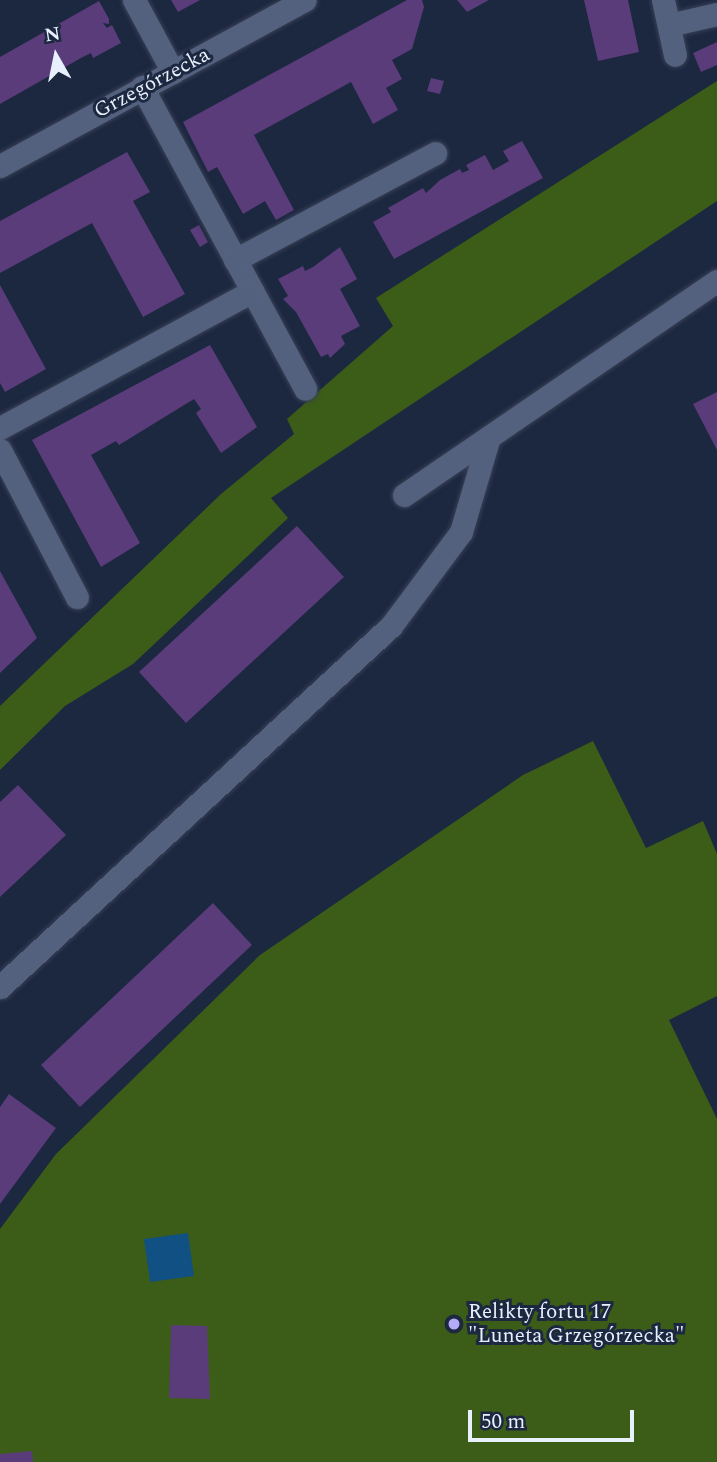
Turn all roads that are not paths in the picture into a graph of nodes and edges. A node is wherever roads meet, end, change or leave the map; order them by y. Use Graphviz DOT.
graph roads {
  1 [pos="134,0"];
  2 [pos="305,0"];
  3 [pos="663,0"];
  4 [pos="717,14"];
  5 [pos="668,25"];
  6 [pos="676,55"];
  7 [pos="173,72"];
  8 [pos="142,88"];
  9 [pos="435,153"];
  10 [pos="0,166"];
  11 [pos="235,260"];
  12 [pos="717,281"];
  13 [pos="252,290"];
  14 [pos="305,389"];
  15 [pos="0,428"];
  16 [pos="489,437"];
  17 [pos="0,450"];
  18 [pos="404,495"];
  19 [pos="77,597"];
  20 [pos="0,987"];
  1 -- 7 [label="street"];
  2 -- 7 [label="street, Grzegórzecka"];
  3 -- 5 [label="street"];
  4 -- 5 [label="street"];
  5 -- 6 [label="street"];
  7 -- 8 [label="street, Grzegórzecka"];
  8 -- 10 [label="street, Grzegórzecka"];
  8 -- 11 [label="street"];
  9 -- 11 [label="street"];
  11 -- 13 [label="street"];
  12 -- 16 [label="street"];
  13 -- 14 [label="street"];
  13 -- 15 [label="street"];
  16 -- 18 [label="street"];
  16 -- 20 [label="street"];
  17 -- 19 [label="street"];
}
